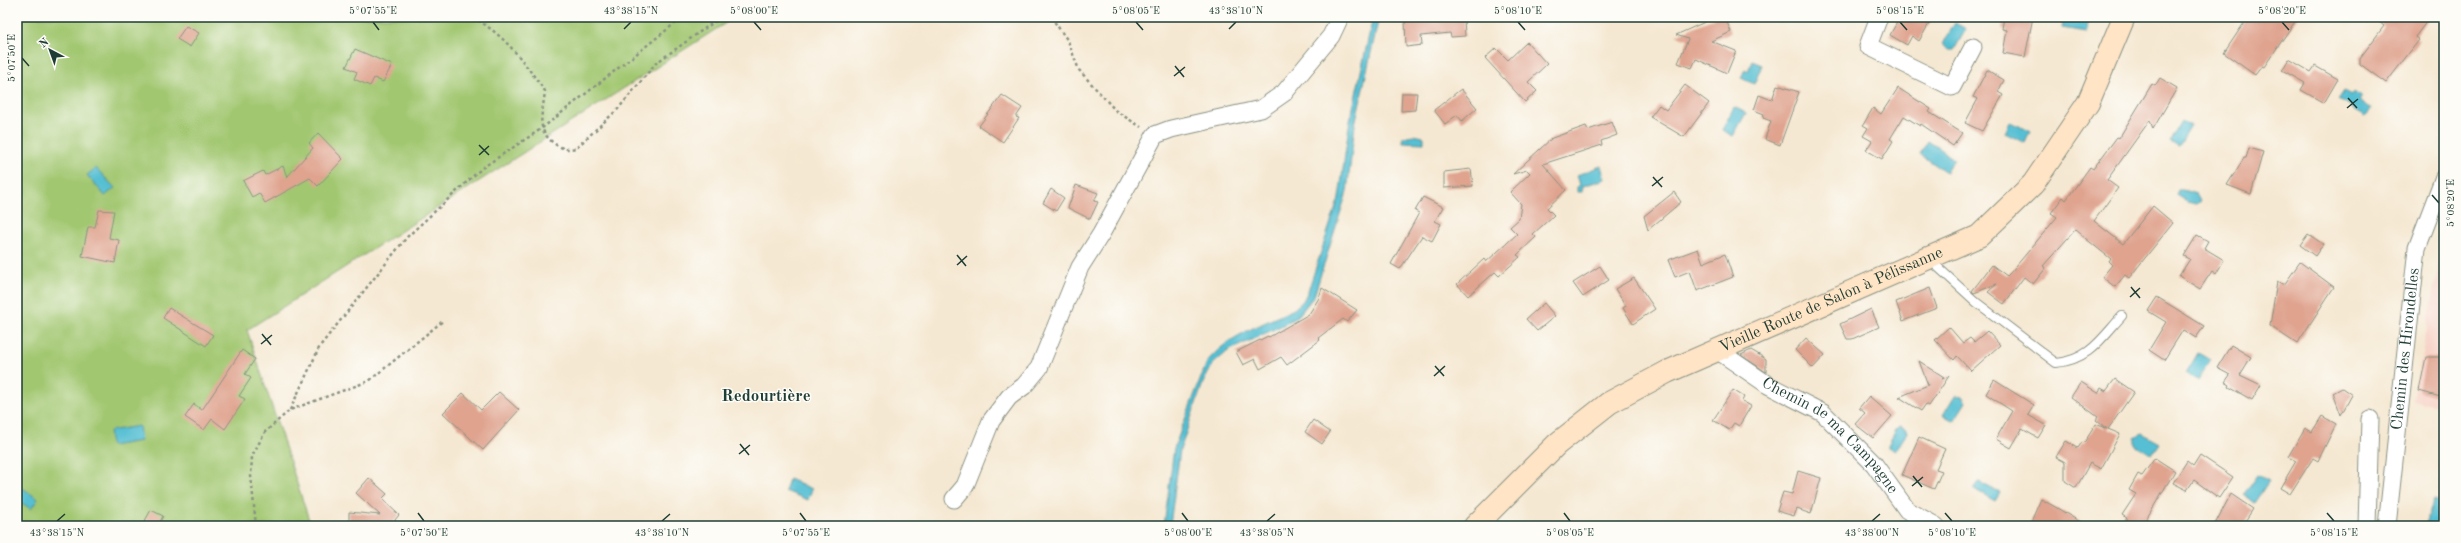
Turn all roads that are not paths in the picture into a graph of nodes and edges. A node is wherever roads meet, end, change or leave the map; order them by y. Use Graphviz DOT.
graph roads {
  1 [pos="1340,17"];
  2 [pos="1879,17"];
  3 [pos="2124,17"];
  4 [pos="1973,48"];
  5 [pos="2444,177"];
  6 [pos="1928,258"];
  7 [pos="2122,316"];
  8 [pos="1717,350"];
  9 [pos="2370,419"];
  10 [pos="954,499"];
  11 [pos="1475,526"];
  12 [pos="1936,526"];
  13 [pos="2367,526"];
  14 [pos="2387,526"];
  1 -- 10 [label="street"];
  2 -- 4 [label="street"];
  3 -- 6 [label="street, Vieille Route de Salon à Pélissanne"];
  5 -- 14 [label="street, Chemin des Hirondelles"];
  6 -- 7 [label="lane"];
  6 -- 8 [label="street, Vieille Route de Salon à Pélissanne"];
  8 -- 11 [label="street, Vieille Route de Salon à Pélissanne"];
  8 -- 12 [label="street, Chemin de ma Campagne"];
  9 -- 13 [label="street"];
}
